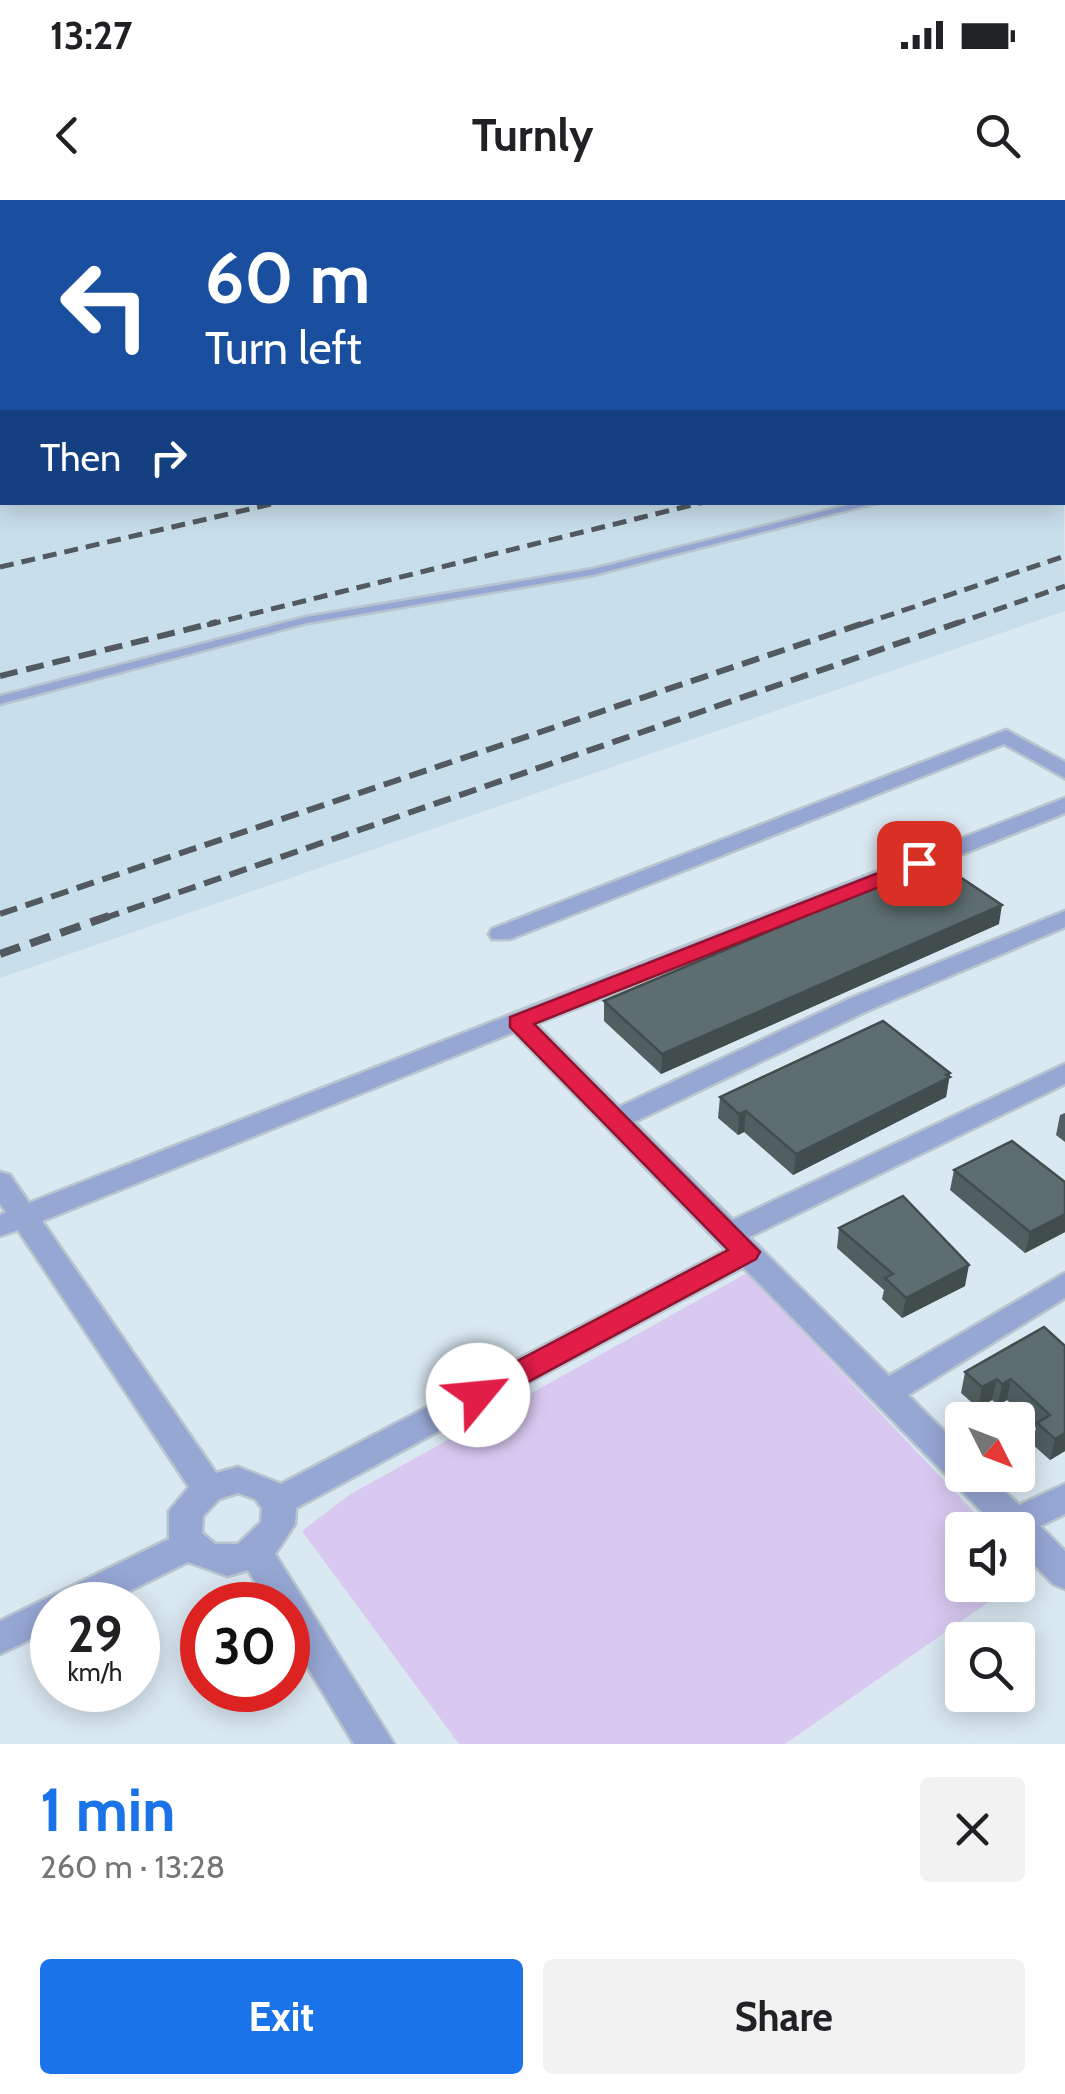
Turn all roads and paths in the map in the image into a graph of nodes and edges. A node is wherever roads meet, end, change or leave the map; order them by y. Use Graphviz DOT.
graph roads {
  1 [pos="863,505"];
  2 [pos="0,700"];
  3 [pos="1065,771"];
  4 [pos="1065,806"];
  5 [pos="1064,920"];
  6 [pos="501,934"];
  7 [pos="519,1022"];
  8 [pos="1065,1074"];
  9 [pos="616,1120"];
  10 [pos="0,1182"];
  11 [pos="11,1222"];
  12 [pos="738,1243"];
  13 [pos="1065,1284"];
  14 [pos="886,1393"];
  15 [pos="945,1453"];
  16 [pos="208,1488"];
  17 [pos="984,1492"];
  18 [pos="1065,1498"];
  19 [pos="277,1502"];
  20 [pos="1003,1512"];
  21 [pos="1035,1513"];
  22 [pos="1035,1544"];
  23 [pos="190,1545"];
  24 [pos="256,1553"];
  25 [pos="1065,1574"];
  26 [pos="114,1582"];
  27 [pos="30,1623"];
  28 [pos="0,1638"];
  29 [pos="374,1744"];
  1 -- 2 [label="lane"];
  3 -- 6 [label="street"];
  4 -- 7 [label="street"];
  5 -- 9 [label="street"];
  7 -- 9 [label="street"];
  7 -- 11 [label="street"];
  8 -- 12 [label="street"];
  9 -- 12 [label="street"];
  10 -- 11 [label="street"];
  11 -- 16 [label="street"];
  12 -- 14 [label="street"];
  12 -- 19 [label="street"];
  13 -- 14 [label="street"];
  14 -- 15 [label="street"];
  16 -- 19 [label="street"];
  16 -- 23 [label="street"];
  17 -- 20 [label="street"];
  18 -- 21 [label="street"];
  19 -- 24 [label="street"];
  22 -- 25 [label="street"];
  23 -- 24 [label="street"];
  23 -- 26 [label="street"];
  24 -- 29 [label="street"];
  27 -- 28 [label="street"];
}
